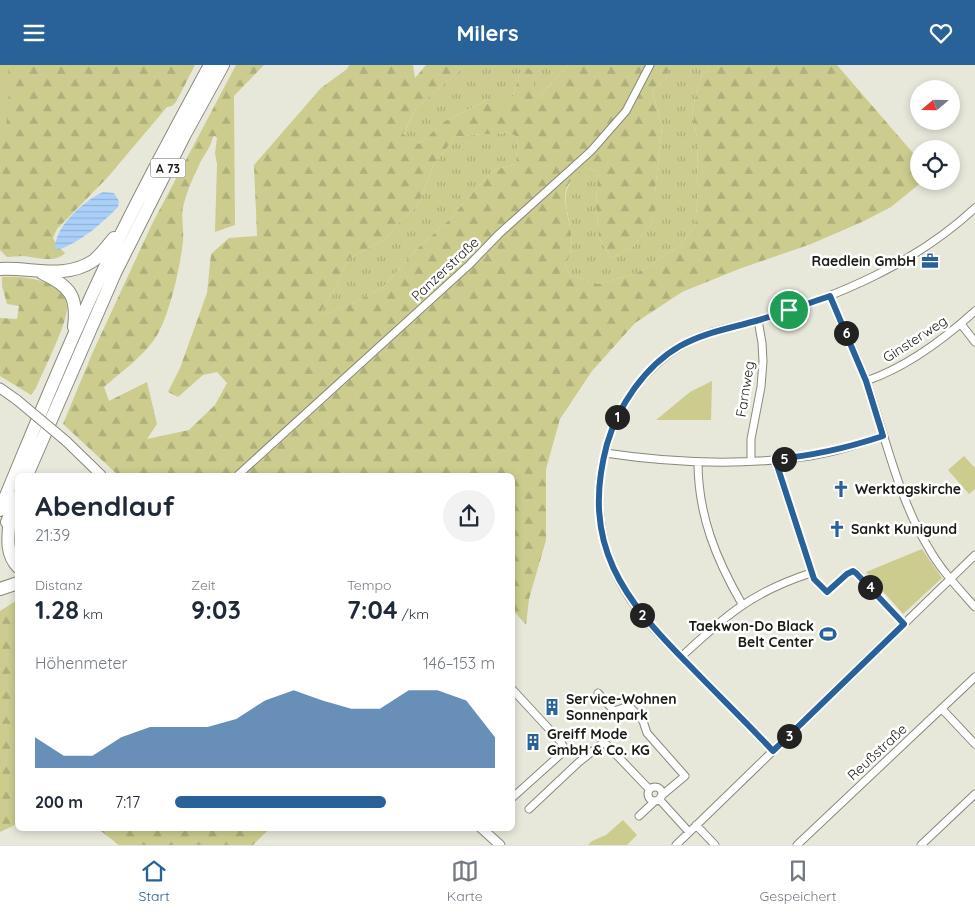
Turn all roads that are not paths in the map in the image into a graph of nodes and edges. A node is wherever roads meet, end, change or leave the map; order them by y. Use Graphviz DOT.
graph roads {
  1 [pos="210,65"];
  2 [pos="223,65"];
  3 [pos="650,65"];
  4 [pos="974,212"];
  5 [pos="124,227"];
  6 [pos="0,269"];
  7 [pos="40,271"];
  8 [pos="830,296"];
  9 [pos="975,311"];
  10 [pos="758,320"];
  11 [pos="961,324"];
  12 [pos="72,340"];
  13 [pos="975,342"];
  14 [pos="866,381"];
  15 [pos="0,388"];
  16 [pos="883,436"];
  17 [pos="605,453"];
  18 [pos="775,459"];
  19 [pos="751,461"];
  20 [pos="698,462"];
  21 [pos="20,473"];
  22 [pos="28,473"];
  23 [pos="99,473"];
  24 [pos="240,473"];
  25 [pos="15,486"];
  26 [pos="15,500"];
  27 [pos="5,512"];
  28 [pos="0,538"];
  29 [pos="975,555"];
  30 [pos="15,564"];
  31 [pos="810,573"];
  32 [pos="950,579"];
  33 [pos="15,584"];
  34 [pos="0,589"];
  35 [pos="742,604"];
  36 [pos="975,607"];
  37 [pos="904,624"];
  38 [pos="681,657"];
  39 [pos="975,677"];
  40 [pos="515,692"];
  41 [pos="598,693"];
  42 [pos="942,709"];
  43 [pos="975,744"];
  44 [pos="773,751"];
  45 [pos="649,789"];
  46 [pos="515,794"];
  47 [pos="975,795"];
  48 [pos="658,799"];
  49 [pos="528,809"];
  50 [pos="639,816"];
  51 [pos="696,825"];
  52 [pos="484,831"];
  53 [pos="689,832"];
  54 [pos="500,845"];
  55 [pos="676,845"];
  56 [pos="714,845"];
  57 [pos="797,845"];
  58 [pos="921,845"];
  1 -- 5 [label="highway, A 73"];
  2 -- 22 [label="highway, A 73"];
  3 -- 24 [label="street, Panzerstraße"];
  4 -- 8 [label="street"];
  5 -- 7 [label="highway"];
  5 -- 12 [label="highway, A 73"];
  6 -- 7 [label="highway"];
  7 -- 12 [label="highway"];
  8 -- 10 [label="street"];
  8 -- 14 [label="street"];
  9 -- 11 [label="street, Ginsterweg"];
  10 -- 17 [label="street"];
  10 -- 19 [label="street, Farnweg"];
  11 -- 13 [label="street"];
  11 -- 14 [label="street, Ginsterweg"];
  12 -- 21 [label="highway, A 73"];
  14 -- 16 [label="street"];
  15 -- 23 [label="main road, bridge"];
  16 -- 18 [label="street"];
  16 -- 32 [label="street"];
  17 -- 20 [label="street"];
  17 -- 38 [label="street"];
  18 -- 19 [label="street"];
  18 -- 31 [label="street"];
  19 -- 20 [label="street"];
  20 -- 35 [label="street"];
  25 -- 27 [label="highway, A 73"];
  26 -- 27 [label="highway, A 73"];
  27 -- 28 [label="highway, A 73"];
  27 -- 30 [label="highway"];
  29 -- 32 [label="street"];
  31 -- 35 [label="street"];
  31 -- 37 [label="street"];
  32 -- 36 [label="street"];
  32 -- 37 [label="street"];
  33 -- 34 [label="highway"];
  35 -- 38 [label="street"];
  37 -- 44 [label="street"];
  38 -- 44 [label="street"];
  39 -- 42 [label="street, Reußstraße"];
  40 -- 46 [label="street"];
  41 -- 48 [label="street"];
  42 -- 43 [label="street"];
  42 -- 57 [label="street, Reußstraße"];
  44 -- 51 [label="street"];
  45 -- 48 [label="street"];
  45 -- 48 [label="street"];
  45 -- 49 [label="street"];
  47 -- 58 [label="street"];
  48 -- 50 [label="street"];
  48 -- 53 [label="street"];
  51 -- 53 [label="street"];
  51 -- 56 [label="street"];
  52 -- 54 [label="main road"];
  53 -- 55 [label="street"];
}
